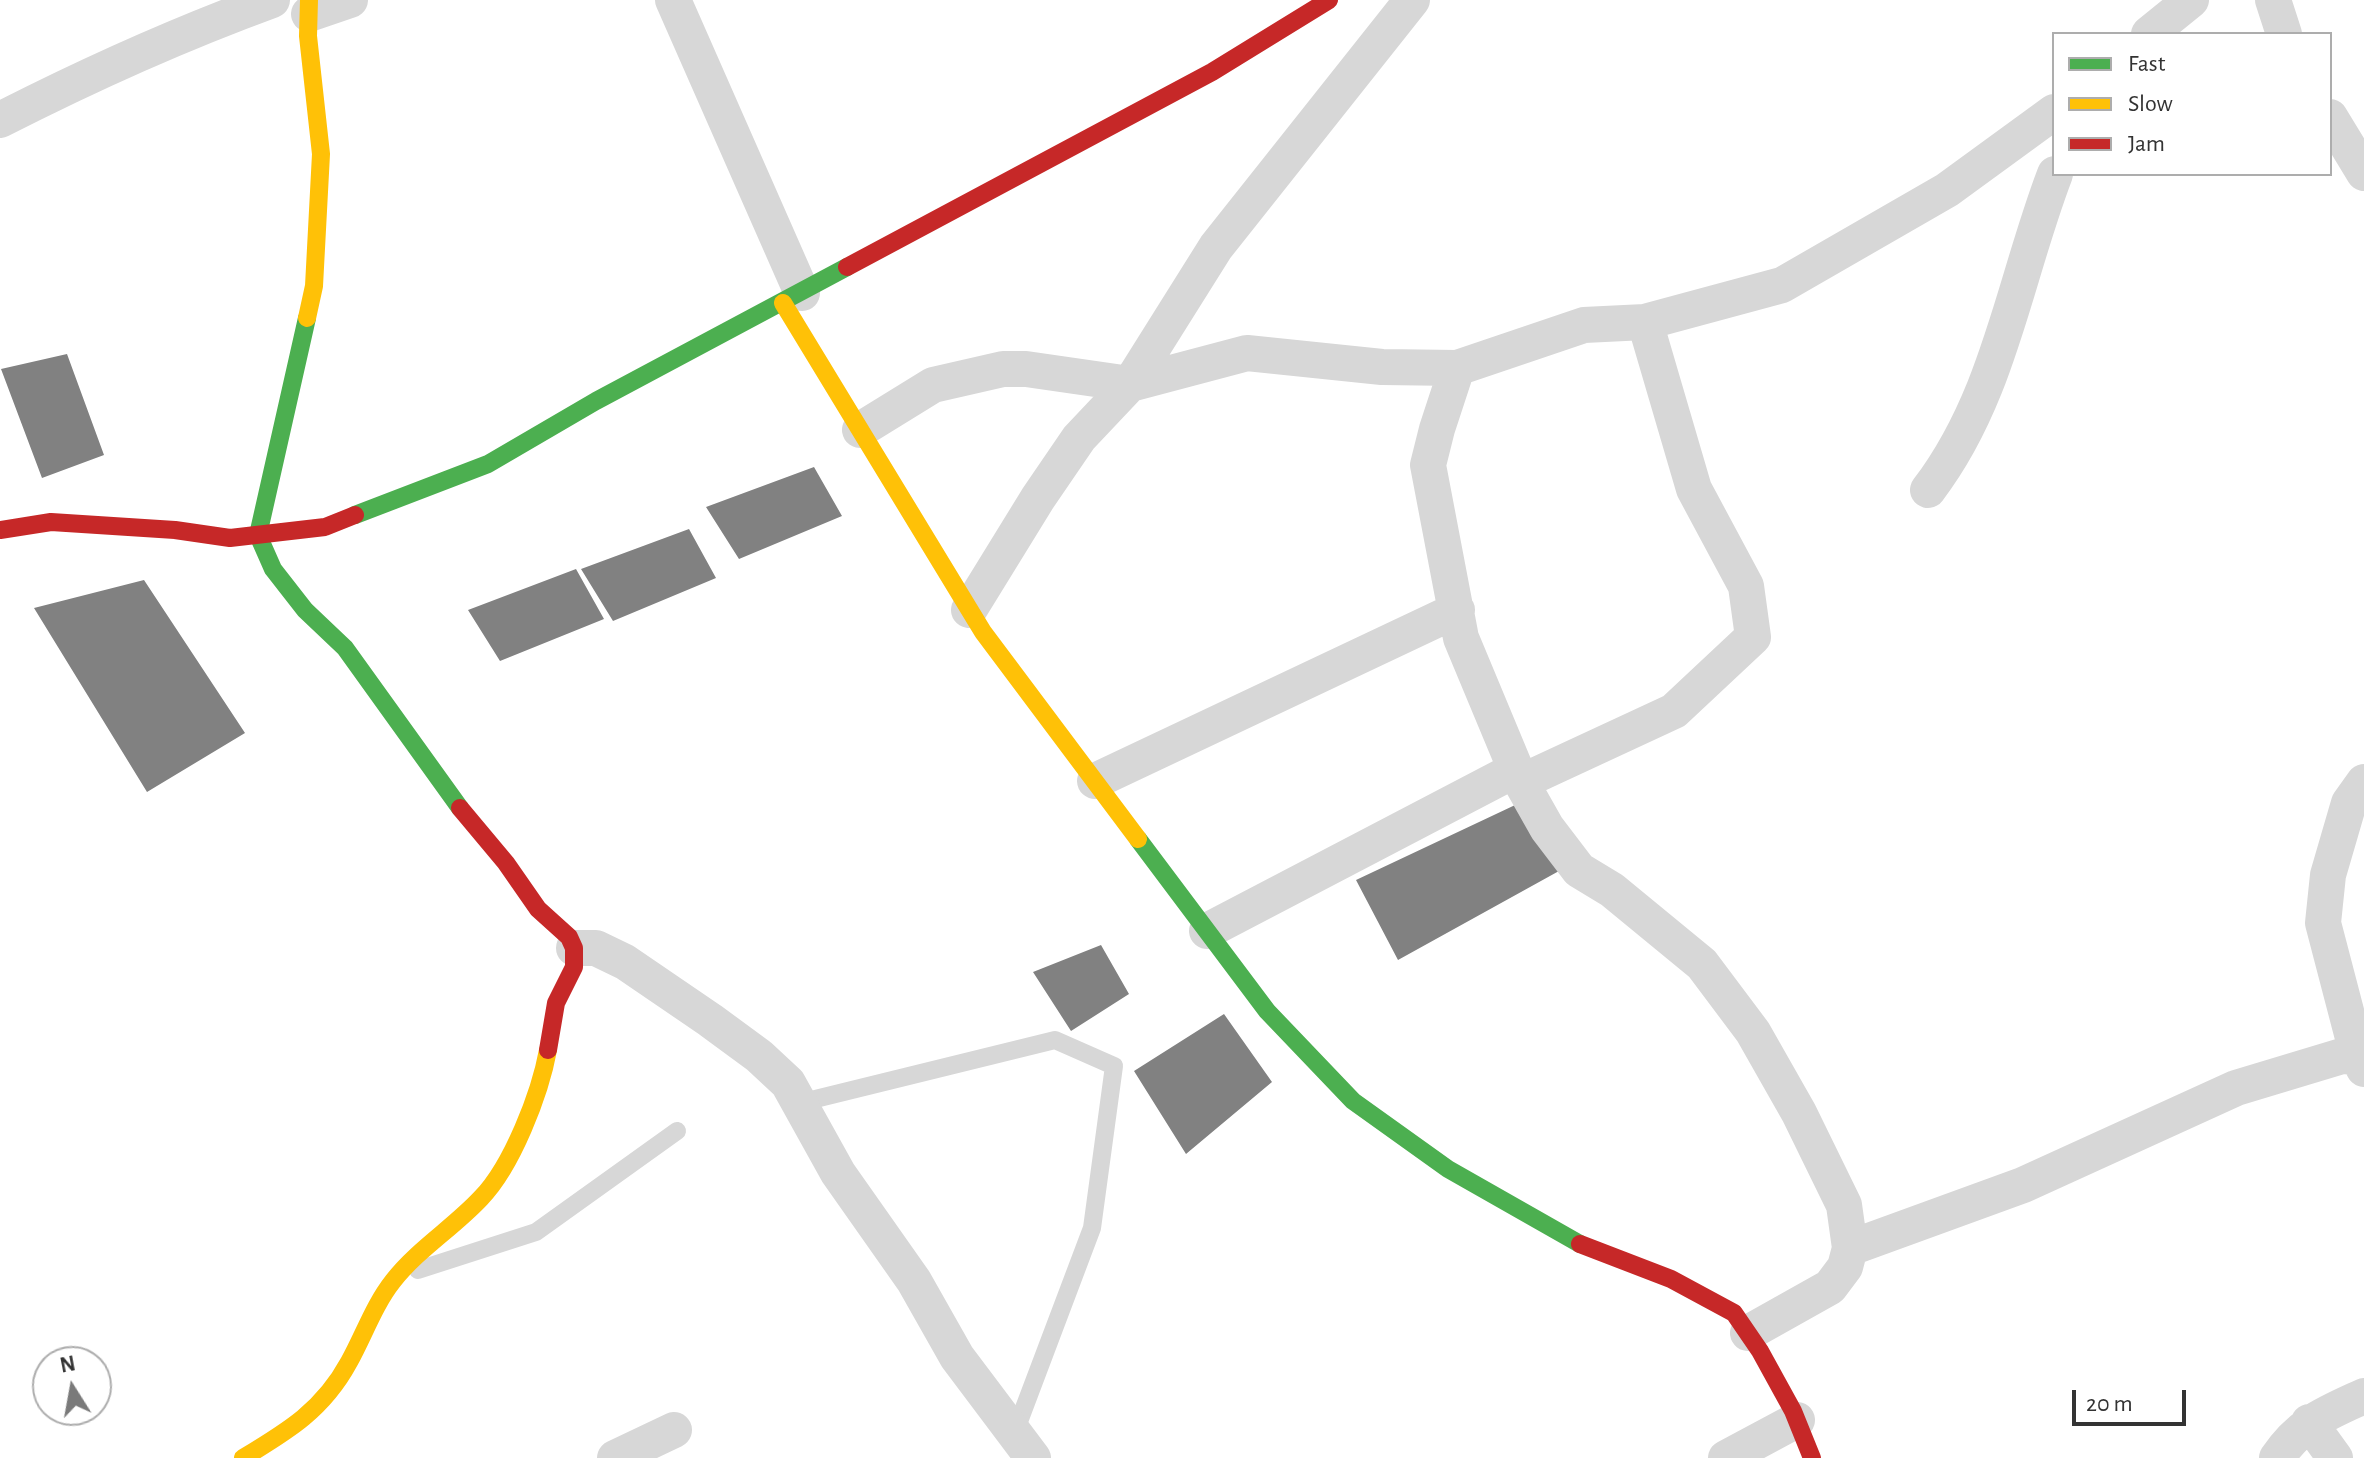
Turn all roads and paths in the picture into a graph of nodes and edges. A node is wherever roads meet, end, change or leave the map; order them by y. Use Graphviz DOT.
graph roads {
  1 [pos="272,0"];
  2 [pos="350,0"];
  3 [pos="673,0"];
  4 [pos="1329,0"];
  5 [pos="1412,0"];
  6 [pos="2191,0"];
  7 [pos="2273,0"];
  8 [pos="309,7"];
  9 [pos="2151,32"];
  10 [pos="2283,32"];
  11 [pos="2052,113"];
  12 [pos="0,120"];
  13 [pos="2332,120"];
  14 [pos="2364,173"];
  15 [pos="2054,176"];
  16 [pos="792,298"];
  17 [pos="1645,322"];
  18 [pos="1457,368"];
  19 [pos="1130,384"];
  20 [pos="860,430"];
  21 [pos="1928,490"];
  22 [pos="0,530"];
  23 [pos="258,535"];
  24 [pos="969,610"];
  25 [pos="1457,610"];
  26 [pos="1518,776"];
  27 [pos="1095,781"];
  28 [pos="2364,782"];
  29 [pos="1207,931"];
  30 [pos="574,948"];
  31 [pos="2361,1063"];
  32 [pos="799,1103"];
  33 [pos="677,1131"];
  34 [pos="1850,1248"];
  35 [pos="396,1277"];
  36 [pos="1748,1333"];
  37 [pos="2364,1396"];
  38 [pos="1797,1420"];
  39 [pos="2309,1422"];
  40 [pos="674,1430"];
  41 [pos="1024,1445"];
  42 [pos="243,1458"];
  43 [pos="615,1458"];
  44 [pos="1726,1458"];
  45 [pos="1812,1458"];
  46 [pos="2277,1458"];
  47 [pos="2335,1458"];
  1 -- 12 [label="street"];
  2 -- 8 [label="street"];
  3 -- 16 [label="street"];
  4 -- 16 [label="street"];
  5 -- 19 [label="street"];
  6 -- 9 [label="street"];
  7 -- 10 [label="street"];
  8 -- 23 [label="street"];
  11 -- 17 [label="street"];
  13 -- 14 [label="street"];
  15 -- 21 [label="street"];
  16 -- 20 [label="street"];
  16 -- 23 [label="street"];
  17 -- 18 [label="street"];
  17 -- 26 [label="street"];
  18 -- 19 [label="street"];
  18 -- 25 [label="street"];
  19 -- 20 [label="street"];
  19 -- 24 [label="street"];
  20 -- 24 [label="street"];
  22 -- 23 [label="street"];
  23 -- 30 [label="street"];
  24 -- 27 [label="street"];
  25 -- 26 [label="street"];
  25 -- 27 [label="street"];
  26 -- 29 [label="street"];
  26 -- 34 [label="street"];
  27 -- 29 [label="street"];
  28 -- 31 [label="street"];
  29 -- 36 [label="street"];
  30 -- 32 [label="street"];
  30 -- 35 [label="street"];
  31 -- 34 [label="street"];
  32 -- 41 [label="street"];
  32 -- 41 [label="lane"];
  33 -- 35 [label="lane"];
  34 -- 36 [label="street"];
  35 -- 42 [label="street"];
  36 -- 38 [label="street"];
  37 -- 39 [label="street"];
  38 -- 44 [label="street"];
  38 -- 45 [label="street"];
  39 -- 46 [label="street"];
  39 -- 47 [label="street"];
  40 -- 43 [label="street"];
}
